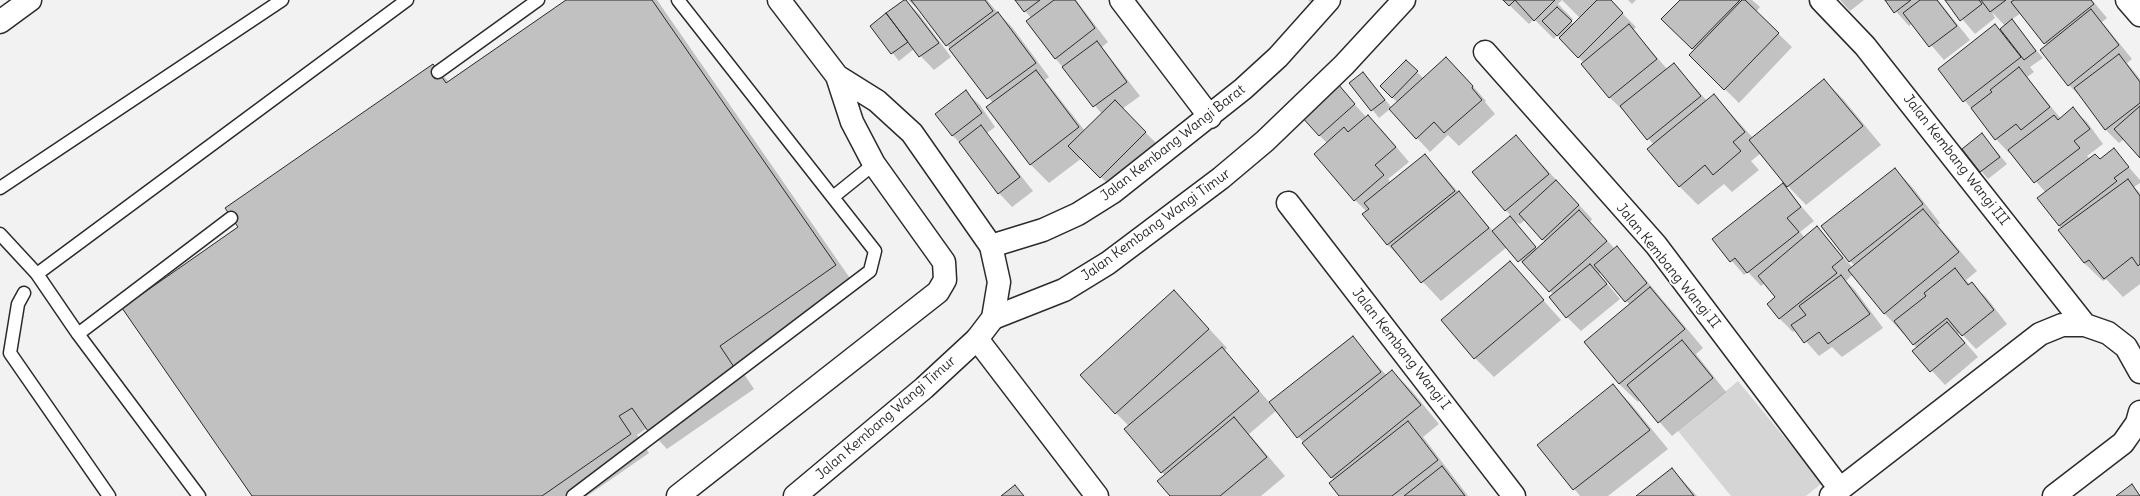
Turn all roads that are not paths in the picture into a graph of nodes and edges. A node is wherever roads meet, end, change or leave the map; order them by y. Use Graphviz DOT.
graph roads {
  1 [pos="30,0"];
  2 [pos="282,0"];
  3 [pos="407,0"];
  4 [pos="538,0"];
  5 [pos="678,0"];
  6 [pos="779,0"];
  7 [pos="1121,0"];
  8 [pos="1329,0"];
  9 [pos="1404,0"];
  10 [pos="1821,0"];
  11 [pos="2127,0"];
  12 [pos="2140,15"];
  13 [pos="1,18"];
  14 [pos="1485,52"];
  15 [pos="438,72"];
  16 [pos="837,76"];
  17 [pos="1210,117"];
  18 [pos="874,164"];
  19 [pos="0,188"];
  20 [pos="833,197"];
  21 [pos="1288,203"];
  22 [pos="231,218"];
  23 [pos="0,234"];
  24 [pos="992,246"];
  25 [pos="37,274"];
  26 [pos="24,293"];
  27 [pos="993,318"];
  28 [pos="2085,325"];
  29 [pos="78,334"];
  30 [pos="977,339"];
  31 [pos="2133,342"];
  32 [pos="2140,372"];
  33 [pos="2140,412"];
  34 [pos="1835,493"];
  35 [pos="109,496"];
  36 [pos="199,496"];
  37 [pos="573,496"];
  38 [pos="678,496"];
  39 [pos="794,496"];
  40 [pos="1098,496"];
  41 [pos="1514,496"];
  42 [pos="2054,496"];
  1 -- 13 [label="street"];
  2 -- 19 [label="lane"];
  3 -- 25 [label="lane"];
  4 -- 15 [label="lane"];
  5 -- 20 [label="lane"];
  6 -- 16 [label="street"];
  7 -- 17 [label="street"];
  8 -- 17 [label="street, Jalan Kembang Wangi Barat"];
  9 -- 27 [label="street, Jalan Kembang Wangi Timur"];
  10 -- 28 [label="street, Jalan Kembang Wangi III"];
  11 -- 12 [label="street"];
  14 -- 34 [label="street, Jalan Kembang Wangi II"];
  16 -- 18 [label="street"];
  16 -- 24 [label="street"];
  17 -- 24 [label="street, Jalan Kembang Wangi Barat"];
  18 -- 20 [label="lane"];
  18 -- 38 [label="street"];
  20 -- 37 [label="lane"];
  21 -- 41 [label="street, Jalan Kembang Wangi I"];
  22 -- 29 [label="lane"];
  23 -- 25 [label="lane"];
  24 -- 27 [label="street"];
  25 -- 29 [label="lane"];
  26 -- 35 [label="lane"];
  27 -- 30 [label="street, Jalan Kembang Wangi Timur"];
  28 -- 31 [label="street"];
  28 -- 34 [label="street"];
  29 -- 36 [label="lane"];
  30 -- 39 [label="street, Jalan Kembang Wangi Timur"];
  30 -- 40 [label="street"];
  31 -- 32 [label="street"];
  33 -- 42 [label="street"];
}
